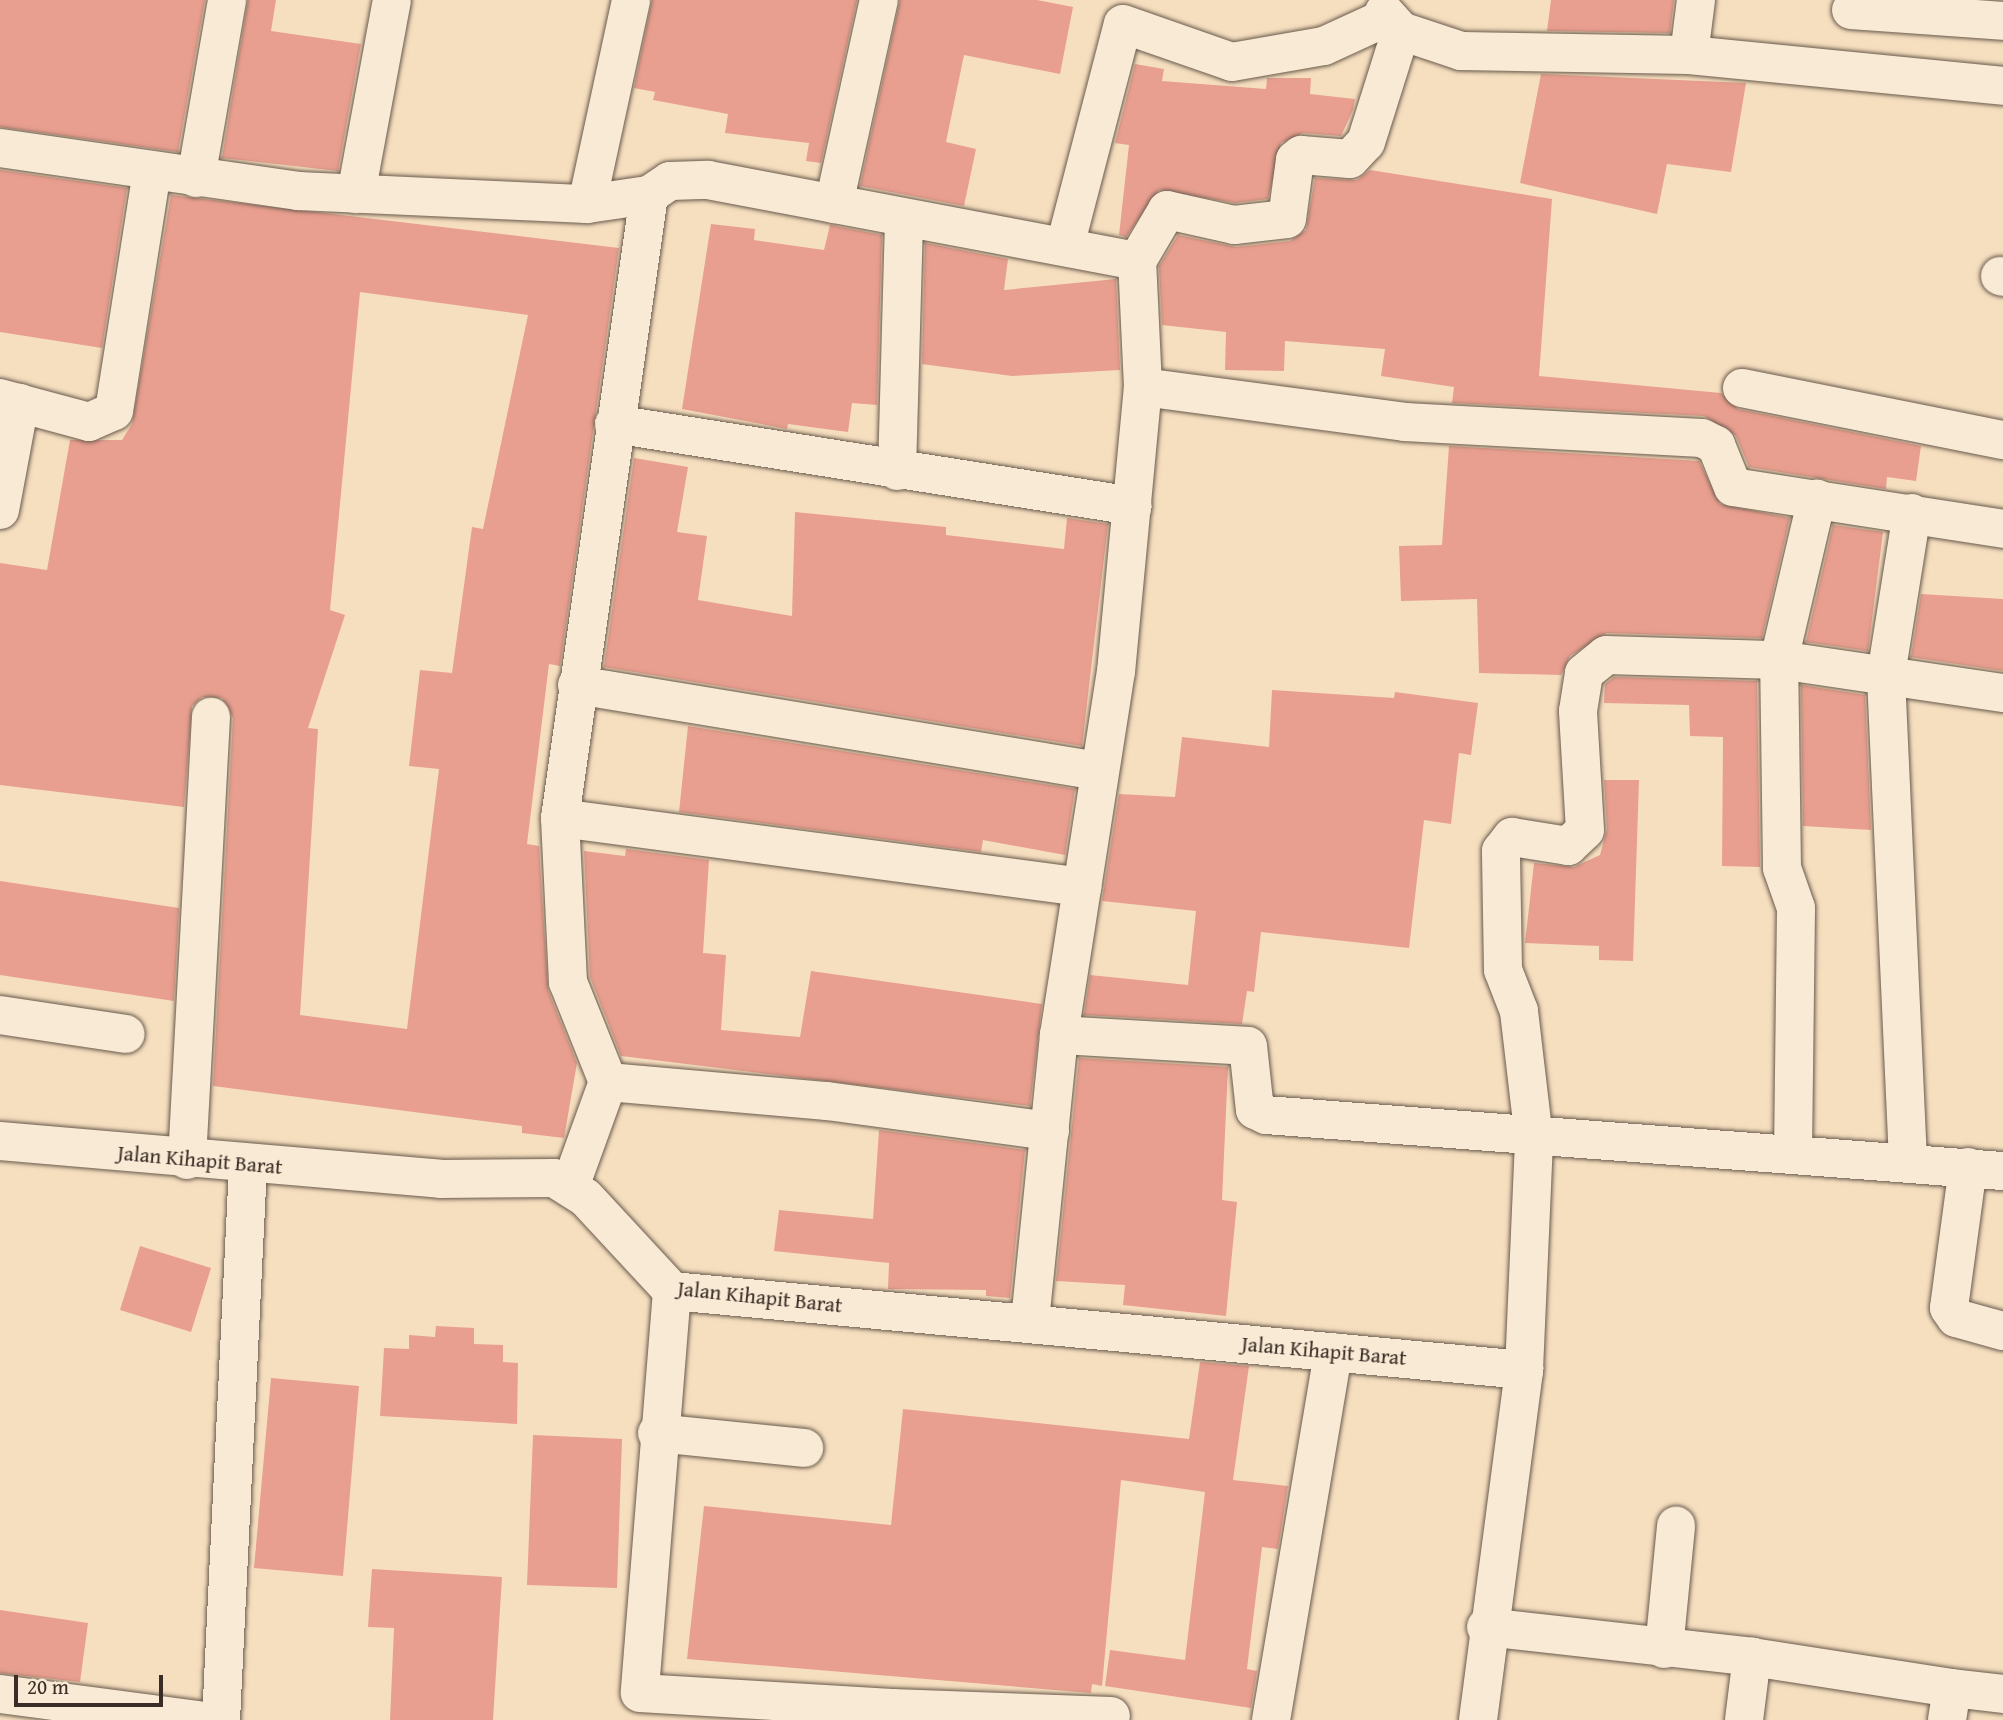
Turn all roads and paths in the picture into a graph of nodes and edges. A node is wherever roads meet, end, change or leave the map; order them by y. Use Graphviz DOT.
graph roads {
  1 [pos="227,0"];
  2 [pos="392,0"];
  3 [pos="631,0"];
  4 [pos="879,0"];
  5 [pos="1696,0"];
  6 [pos="1851,10"];
  7 [pos="1123,12"];
  8 [pos="1388,16"];
  9 [pos="2003,21"];
  10 [pos="1689,54"];
  11 [pos="2003,86"];
  12 [pos="0,148"];
  13 [pos="152,172"];
  14 [pos="196,178"];
  15 [pos="356,194"];
  16 [pos="649,195"];
  17 [pos="587,204"];
  18 [pos="834,204"];
  19 [pos="904,218"];
  20 [pos="1065,246"];
  21 [pos="1137,261"];
  22 [pos="1143,387"];
  23 [pos="1742,388"];
  24 [pos="10,400"];
  25 [pos="614,424"];
  26 [pos="2003,440"];
  27 [pos="897,471"];
  28 [pos="1817,498"];
  29 [pos="1133,506"];
  30 [pos="0,510"];
  31 [pos="1912,513"];
  32 [pos="2003,529"];
  33 [pos="1779,660"];
  34 [pos="1886,675"];
  35 [pos="577,685"];
  36 [pos="2003,693"];
  37 [pos="211,717"];
  38 [pos="1098,771"];
  39 [pos="560,818"];
  40 [pos="1082,887"];
  41 [pos="0,1015"];
  42 [pos="126,1034"];
  43 [pos="1059,1035"];
  44 [pos="608,1082"];
  45 [pos="1050,1131"];
  46 [pos="1534,1139"];
  47 [pos="0,1141"];
  48 [pos="1793,1154"];
  49 [pos="187,1160"];
  50 [pos="1908,1161"];
  51 [pos="248,1166"];
  52 [pos="1986,1169"];
  53 [pos="571,1184"];
  54 [pos="672,1291"];
  55 [pos="1030,1321"];
  56 [pos="2003,1331"];
  57 [pos="1333,1352"];
  58 [pos="1524,1370"];
  59 [pos="657,1433"];
  60 [pos="804,1448"];
  61 [pos="1676,1525"];
  62 [pos="1486,1628"];
  63 [pos="1664,1649"];
  64 [pos="1752,1657"];
  65 [pos="0,1693"];
  66 [pos="2003,1694"];
  67 [pos="1949,1704"];
  68 [pos="638,1706"];
  69 [pos="891,1714"];
  70 [pos="1111,1716"];
  71 [pos="198,1720"];
  72 [pos="220,1720"];
  73 [pos="1270,1720"];
  74 [pos="1478,1720"];
  75 [pos="1744,1720"];
  1 -- 14 [label="street"];
  2 -- 15 [label="street"];
  3 -- 17 [label="street"];
  4 -- 18 [label="street"];
  5 -- 10 [label="street"];
  6 -- 9 [label="street"];
  7 -- 8 [label="street"];
  7 -- 20 [label="street"];
  8 -- 10 [label="street"];
  8 -- 21 [label="street"];
  10 -- 11 [label="street"];
  12 -- 13 [label="street"];
  13 -- 14 [label="street"];
  13 -- 24 [label="street"];
  14 -- 15 [label="street"];
  15 -- 17 [label="street"];
  16 -- 17 [label="street"];
  16 -- 18 [label="street"];
  16 -- 25 [label="street"];
  18 -- 19 [label="street"];
  19 -- 20 [label="street"];
  19 -- 27 [label="street"];
  20 -- 21 [label="street"];
  21 -- 22 [label="street"];
  22 -- 28 [label="street"];
  22 -- 29 [label="street"];
  23 -- 26 [label="street"];
  24 -- 30 [label="street"];
  25 -- 27 [label="street"];
  25 -- 35 [label="street"];
  27 -- 29 [label="street"];
  28 -- 31 [label="street"];
  28 -- 33 [label="street"];
  29 -- 38 [label="street"];
  31 -- 32 [label="street"];
  31 -- 34 [label="street"];
  33 -- 34 [label="street"];
  33 -- 46 [label="street"];
  33 -- 48 [label="street"];
  34 -- 36 [label="street"];
  34 -- 50 [label="street"];
  35 -- 38 [label="street"];
  35 -- 39 [label="street"];
  37 -- 49 [label="street"];
  38 -- 40 [label="street"];
  39 -- 40 [label="street"];
  39 -- 44 [label="street"];
  40 -- 43 [label="street"];
  41 -- 42 [label="street"];
  43 -- 45 [label="street"];
  43 -- 46 [label="street"];
  44 -- 45 [label="street"];
  44 -- 53 [label="street"];
  45 -- 55 [label="street"];
  46 -- 48 [label="street"];
  46 -- 58 [label="street"];
  47 -- 49 [label="street, Jalan Kihapit Barat"];
  48 -- 50 [label="street"];
  49 -- 51 [label="street, Jalan Kihapit Barat"];
  50 -- 52 [label="street"];
  51 -- 53 [label="street, Jalan Kihapit Barat"];
  51 -- 72 [label="street"];
  52 -- 56 [label="street"];
  53 -- 54 [label="street, Jalan Kihapit Barat"];
  54 -- 55 [label="street, Jalan Kihapit Barat"];
  54 -- 59 [label="street"];
  55 -- 57 [label="street, Jalan Kihapit Barat"];
  57 -- 58 [label="street, Jalan Kihapit Barat"];
  57 -- 73 [label="street"];
  58 -- 62 [label="street"];
  59 -- 60 [label="street"];
  59 -- 68 [label="street"];
  61 -- 63 [label="street"];
  62 -- 63 [label="street"];
  62 -- 74 [label="street"];
  63 -- 64 [label="street"];
  64 -- 67 [label="street"];
  64 -- 75 [label="street"];
  65 -- 71 [label="street"];
  66 -- 67 [label="street"];
  68 -- 69 [label="street"];
  69 -- 70 [label="street"];
}
